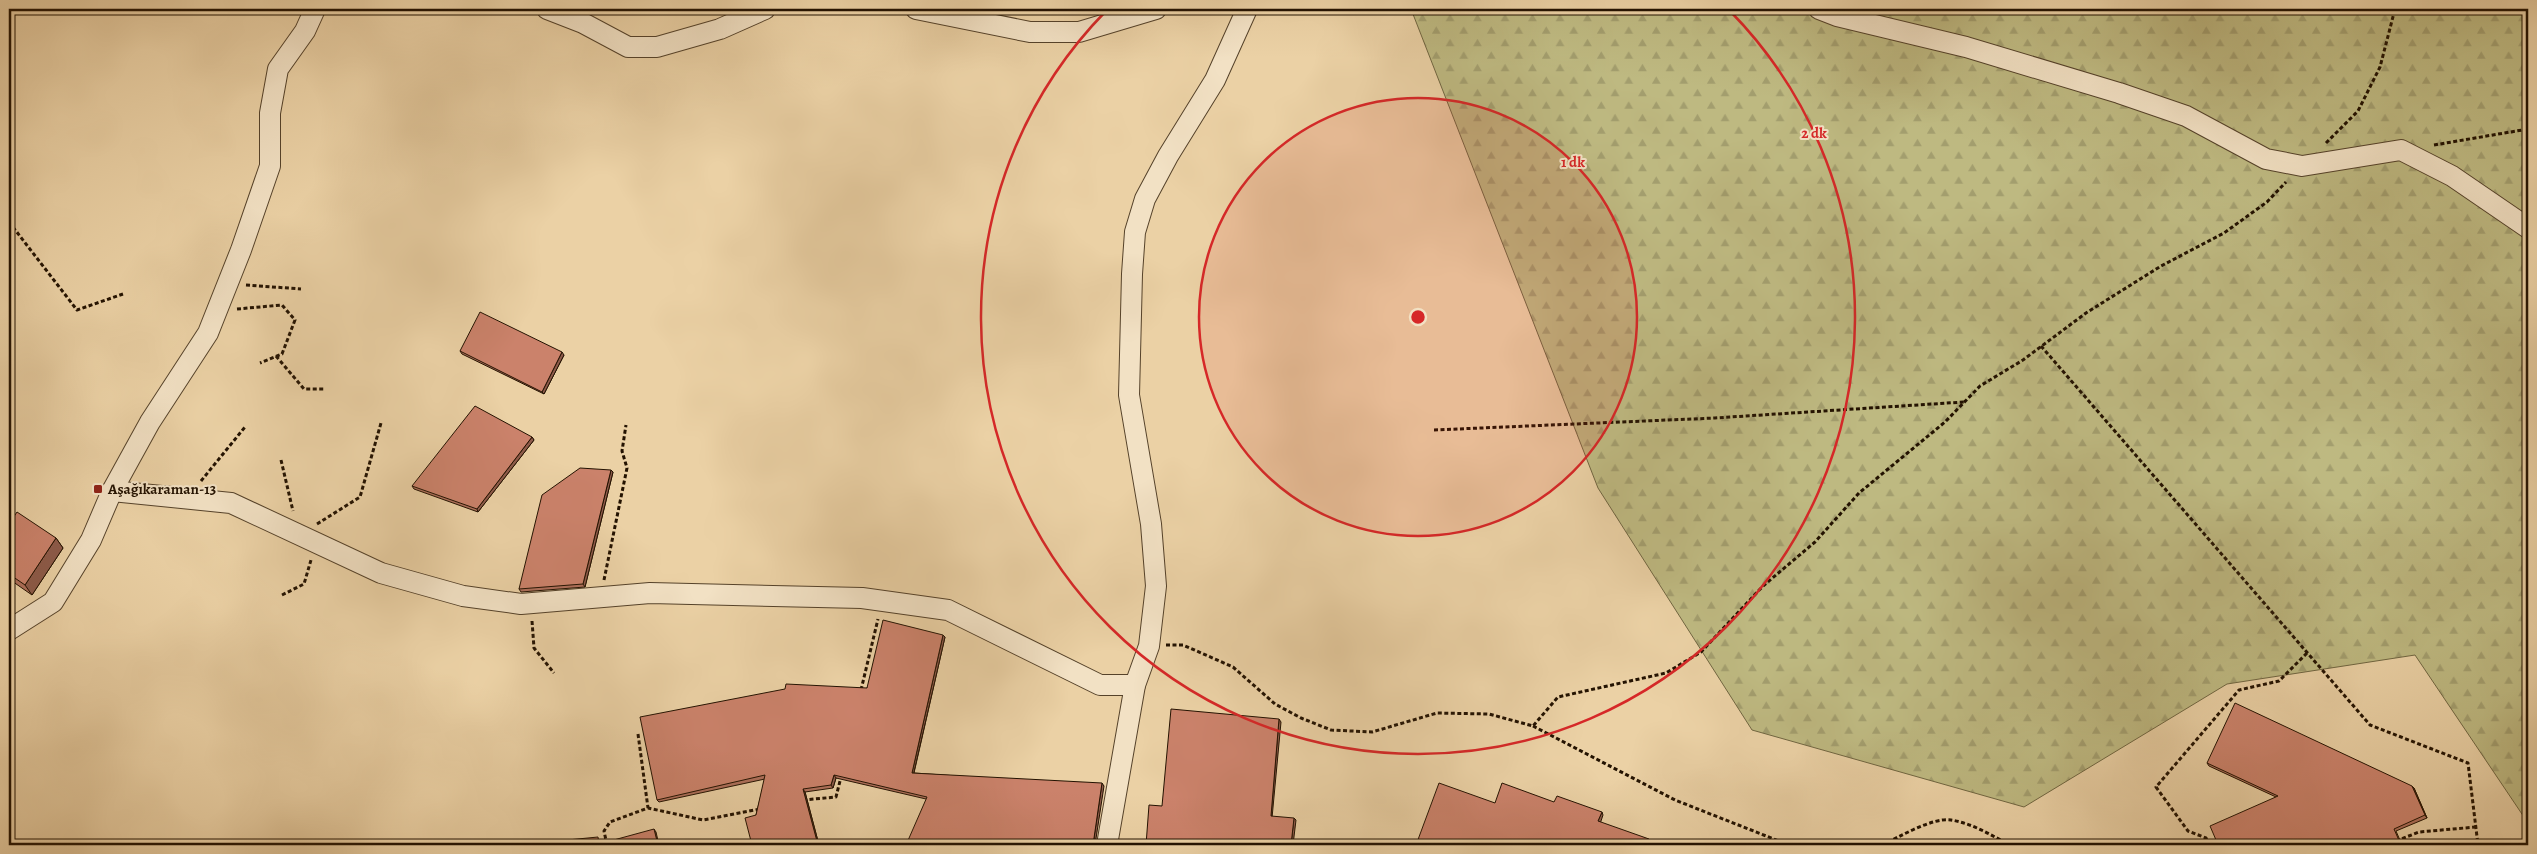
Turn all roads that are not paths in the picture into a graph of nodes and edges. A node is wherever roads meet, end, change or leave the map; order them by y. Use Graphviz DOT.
graph roads {
  1 [pos="316,9"];
  2 [pos="547,9"];
  3 [pos="765,9"];
  4 [pos="916,9"];
  5 [pos="1156,9"];
  6 [pos="1247,9"];
  7 [pos="1819,9"];
  8 [pos="2528,228"];
  9 [pos="112,491"];
  10 [pos="9,630"];
  11 [pos="1135,685"];
  12 [pos="1107,845"];
  1 -- 9 [label="street"];
  2 -- 3 [label="street"];
  4 -- 5 [label="street"];
  6 -- 11 [label="street"];
  7 -- 8 [label="street"];
  9 -- 10 [label="street"];
  9 -- 11 [label="street"];
  11 -- 12 [label="street"];
}
